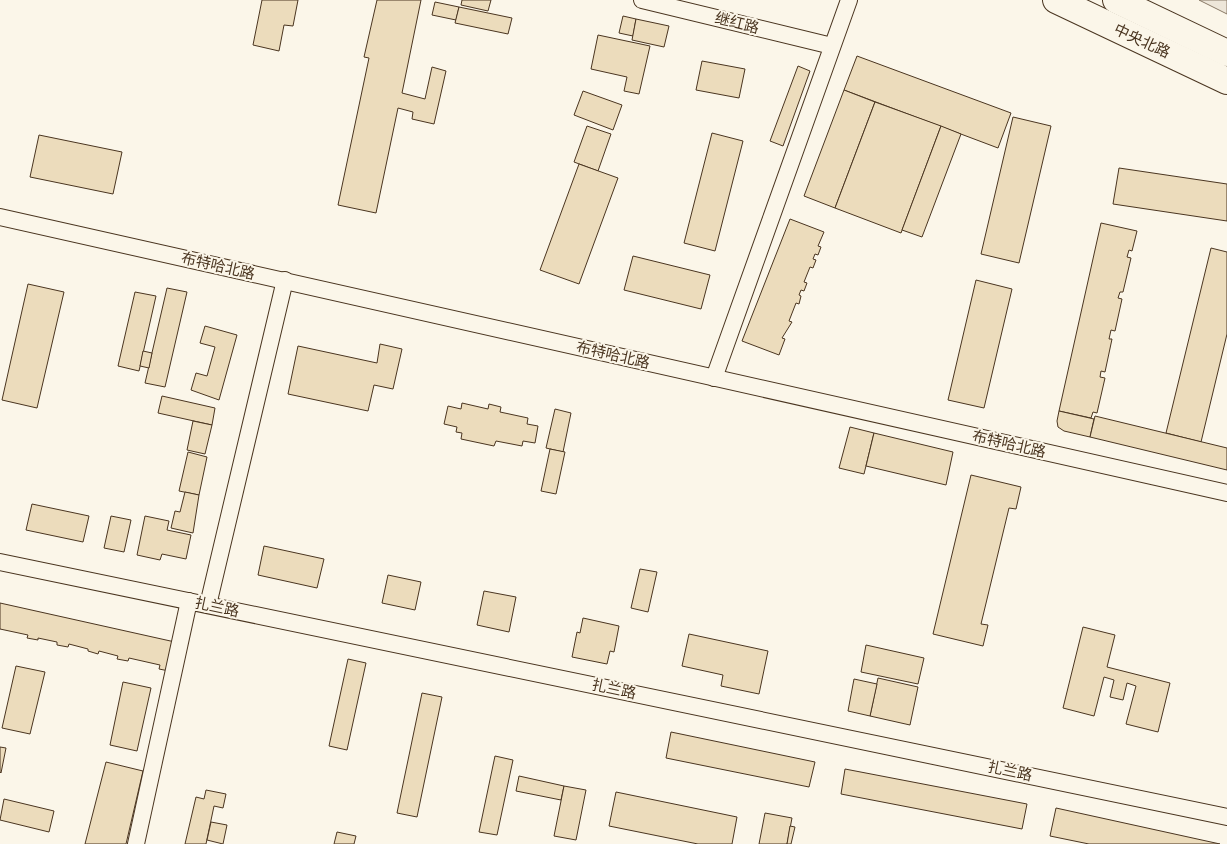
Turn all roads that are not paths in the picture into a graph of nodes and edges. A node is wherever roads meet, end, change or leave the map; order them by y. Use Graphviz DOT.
graph roads {
  1 [pos="642,0"];
  2 [pos="849,0"];
  3 [pos="1056,0"];
  4 [pos="1116,0"];
  5 [pos="832,46"];
  6 [pos="1227,53"];
  7 [pos="1227,81"];
  8 [pos="0,216"];
  9 [pos="285,280"];
  10 [pos="714,378"];
  11 [pos="1227,493"];
  12 [pos="0,562"];
  13 [pos="189,601"];
  14 [pos="208,605"];
  15 [pos="1227,817"];
  16 [pos="136,844"];
  1 -- 5 [label="street, 继红路"];
  2 -- 5 [label="street"];
  3 -- 7 [label="main road, 中央北路"];
  4 -- 6 [label="main road, 中央北路"];
  5 -- 10 [label="street"];
  8 -- 9 [label="street, 布特哈北路"];
  9 -- 10 [label="street, 布特哈北路"];
  9 -- 14 [label="street"];
  10 -- 11 [label="street, 布特哈北路"];
  12 -- 13 [label="street, 扎兰路"];
  13 -- 14 [label="street, 扎兰路"];
  13 -- 16 [label="street"];
  14 -- 15 [label="street, 扎兰路"];
}
